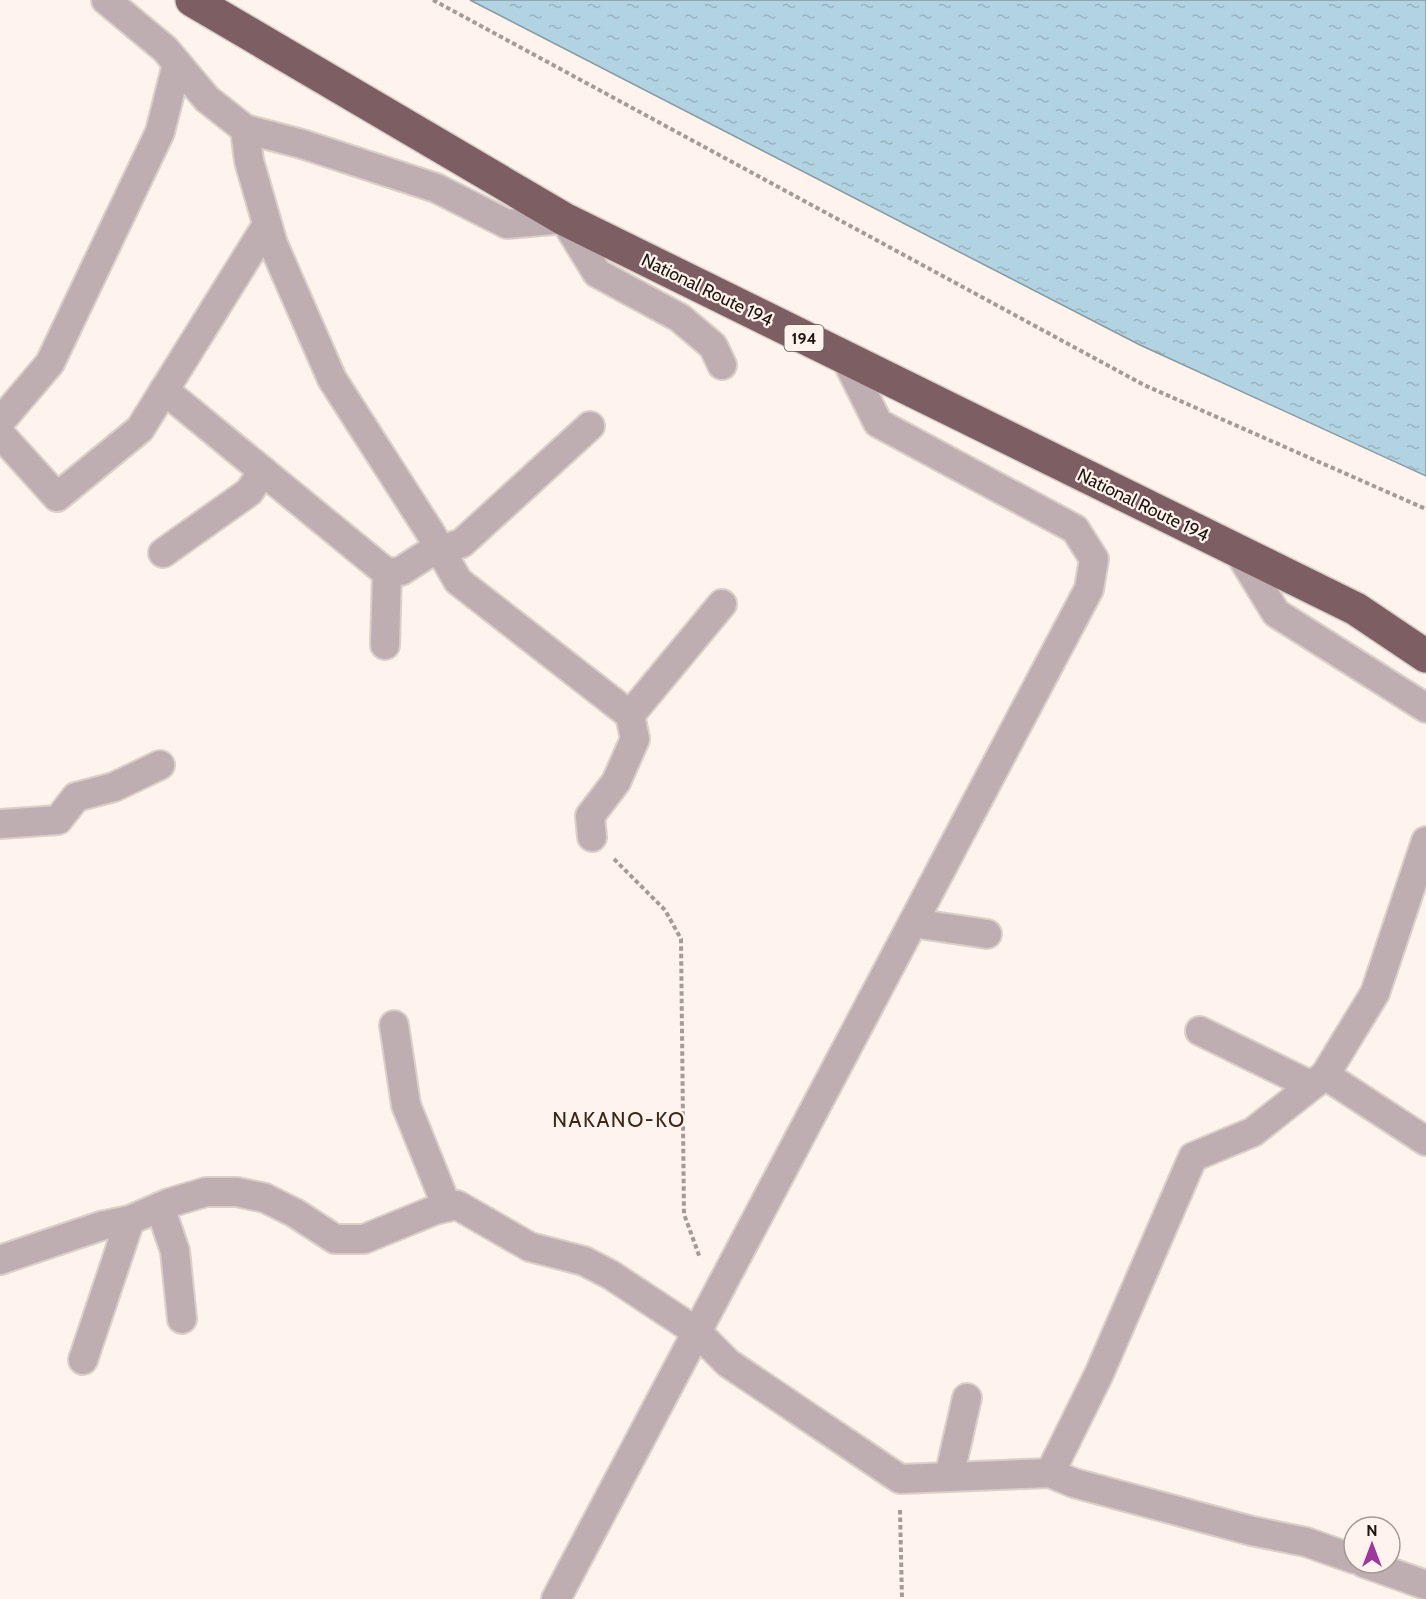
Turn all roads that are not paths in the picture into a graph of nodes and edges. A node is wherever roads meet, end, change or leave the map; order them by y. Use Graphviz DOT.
graph roads {
  1 [pos="106,0"];
  2 [pos="192,0"];
  3 [pos="177,64"];
  4 [pos="245,129"];
  5 [pos="564,219"];
  6 [pos="267,225"];
  7 [pos="846,359"];
  8 [pos="723,365"];
  9 [pos="164,390"];
  10 [pos="0,422"];
  11 [pos="590,426"];
  12 [pos="0,434"];
  13 [pos="263,471"];
  14 [pos="1238,551"];
  15 [pos="441,552"];
  16 [pos="163,553"];
  17 [pos="387,573"];
  18 [pos="723,604"];
  19 [pos="385,645"];
  20 [pos="1426,656"];
  21 [pos="1426,708"];
  22 [pos="630,715"];
  23 [pos="160,765"];
  24 [pos="0,824"];
  25 [pos="592,837"];
  26 [pos="1426,841"];
  27 [pos="913,923"];
  28 [pos="987,934"];
  29 [pos="394,1025"];
  30 [pos="1200,1031"];
  31 [pos="1318,1080"];
  32 [pos="1426,1141"];
  33 [pos="160,1207"];
  34 [pos="447,1207"];
  35 [pos="130,1220"];
  36 [pos="0,1260"];
  37 [pos="183,1319"];
  38 [pos="697,1332"];
  39 [pos="83,1360"];
  40 [pos="967,1398"];
  41 [pos="1050,1473"];
  42 [pos="949,1477"];
  43 [pos="1342,1555"];
  44 [pos="1398,1575"];
  45 [pos="1426,1585"];
  46 [pos="556,1599"];
  1 -- 3 [label="street"];
  2 -- 5 [label="highway, National Route 194 / 194"];
  3 -- 4 [label="street"];
  3 -- 10 [label="street"];
  4 -- 5 [label="street"];
  4 -- 6 [label="street"];
  5 -- 7 [label="highway, National Route 194 / 194"];
  5 -- 8 [label="street"];
  6 -- 9 [label="street"];
  6 -- 15 [label="street"];
  7 -- 14 [label="highway, National Route 194 / 194"];
  7 -- 27 [label="street"];
  9 -- 12 [label="street"];
  9 -- 13 [label="street"];
  11 -- 15 [label="street"];
  13 -- 16 [label="street"];
  13 -- 17 [label="street"];
  14 -- 20 [label="highway, National Route 194 / 194"];
  14 -- 21 [label="street"];
  15 -- 17 [label="street"];
  15 -- 22 [label="street"];
  17 -- 19 [label="street"];
  18 -- 22 [label="street"];
  22 -- 25 [label="street"];
  23 -- 24 [label="street"];
  26 -- 31 [label="street"];
  27 -- 28 [label="street"];
  27 -- 38 [label="street"];
  29 -- 34 [label="street"];
  30 -- 31 [label="street"];
  31 -- 32 [label="street"];
  31 -- 41 [label="street"];
  33 -- 34 [label="street"];
  33 -- 35 [label="street"];
  33 -- 37 [label="street"];
  34 -- 38 [label="street"];
  35 -- 36 [label="street"];
  35 -- 39 [label="street"];
  38 -- 42 [label="street"];
  38 -- 46 [label="street"];
  40 -- 42 [label="street"];
  41 -- 42 [label="street"];
  41 -- 43 [label="street"];
  44 -- 45 [label="street"];
}
